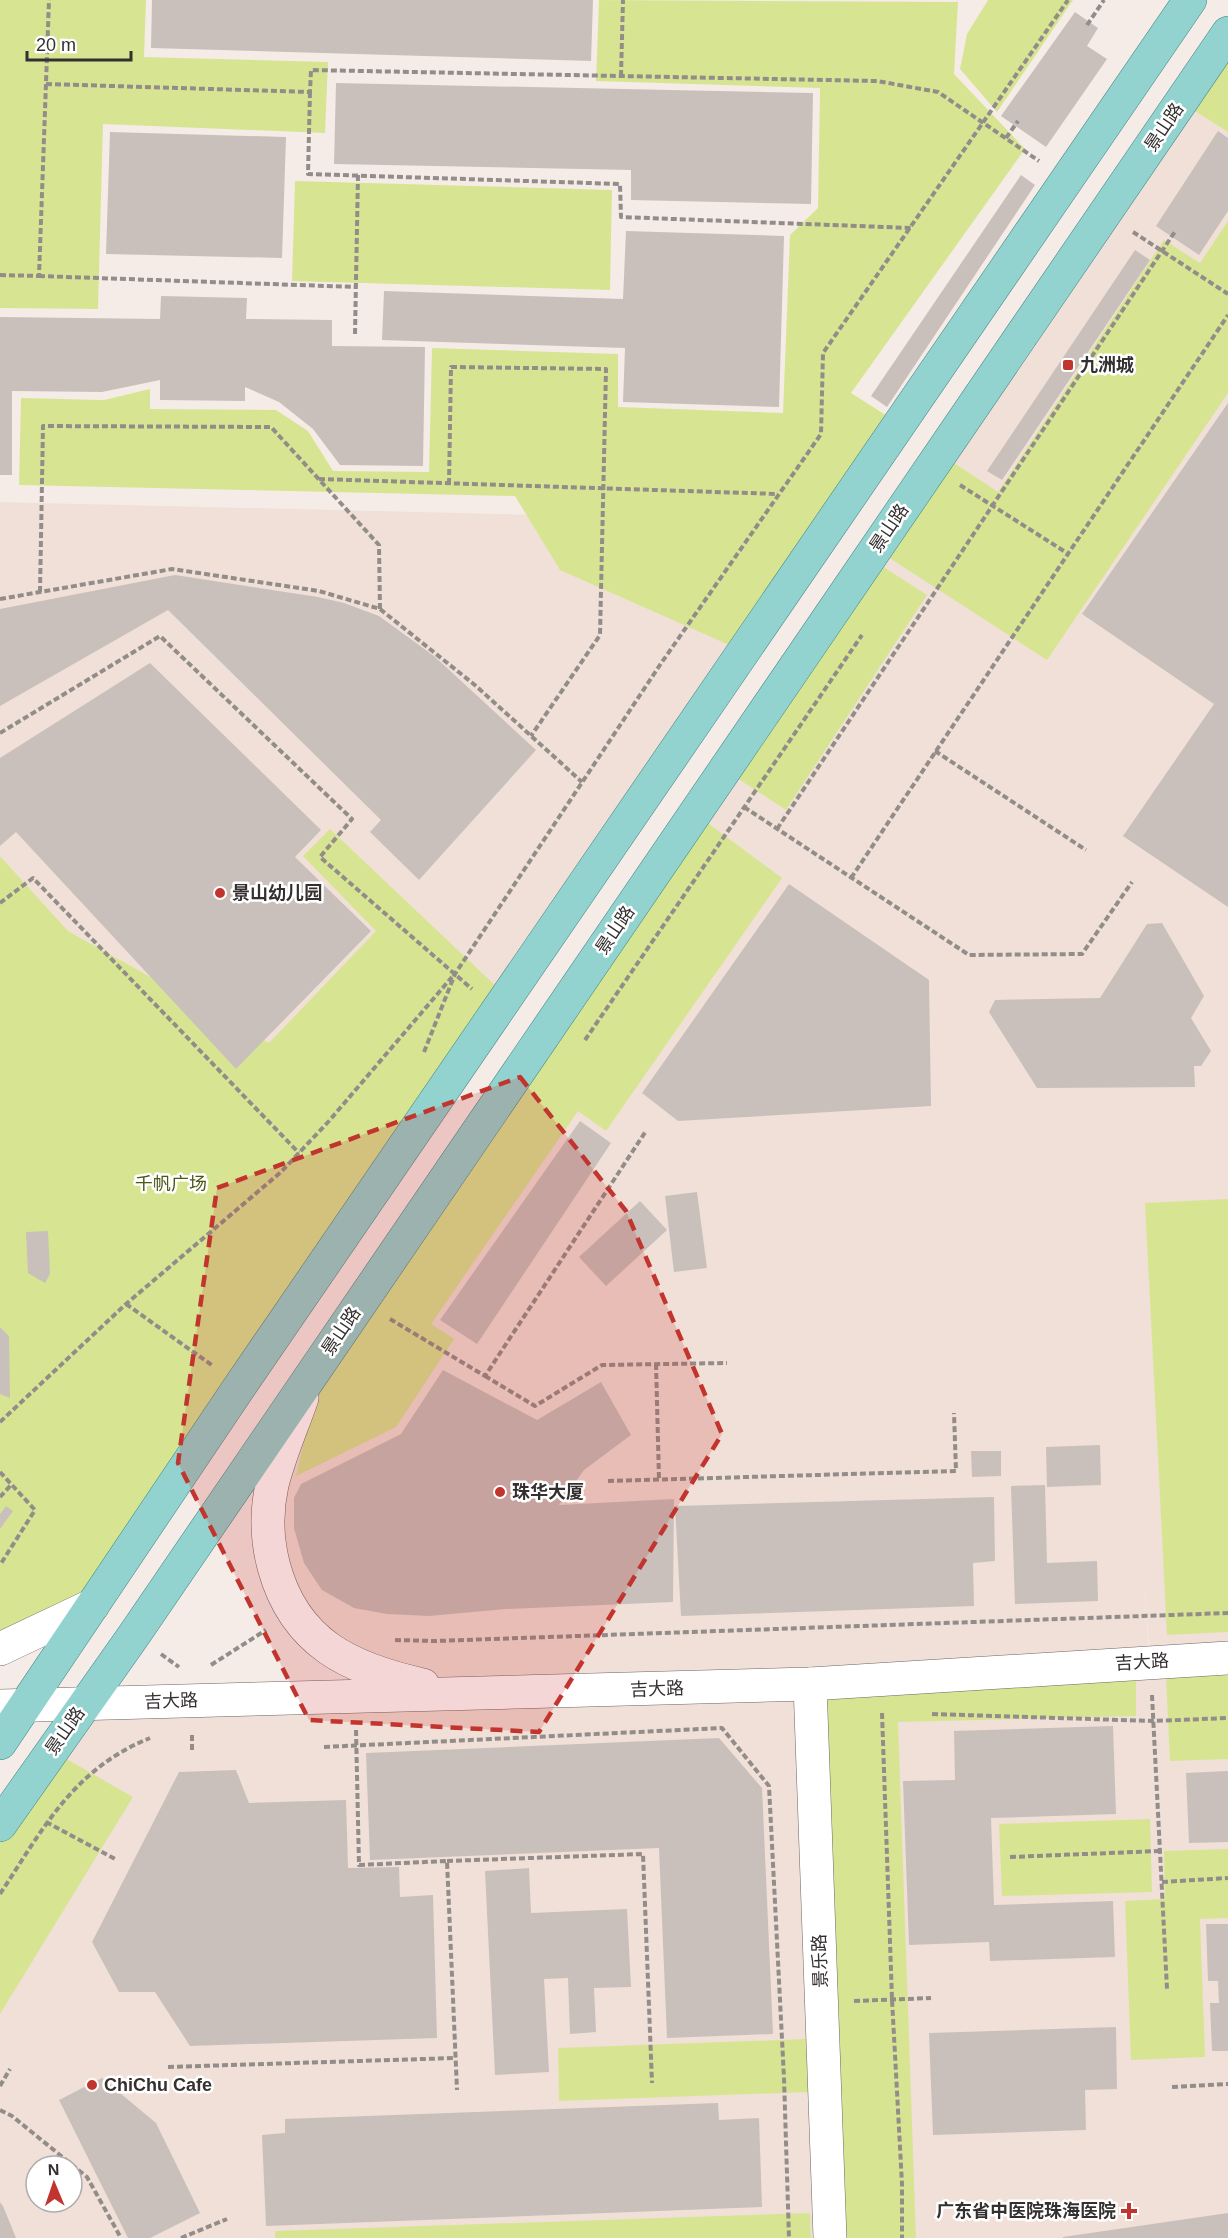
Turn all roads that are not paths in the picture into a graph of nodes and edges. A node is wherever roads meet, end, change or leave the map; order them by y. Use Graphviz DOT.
graph roads {
  1 [pos="1190,0"];
  2 [pos="1228,33"];
  3 [pos="308,1380"];
  4 [pos="93,1605"];
  5 [pos="0,1649"];
  6 [pos="1228,1658"];
  7 [pos="810,1684"];
  8 [pos="463,1694"];
  9 [pos="84,1703"];
  10 [pos="13,1706"];
  11 [pos="0,1743"];
  12 [pos="6,1815"];
  13 [pos="830,2238"];
  1 -- 4 [label="main road"];
  2 -- 3 [label="main road, 景山路"];
  3 -- 8 [label="main road"];
  3 -- 9 [label="main road, 景山路"];
  4 -- 5 [label="main road"];
  4 -- 10 [label="main road"];
  6 -- 7 [label="main road, 吉大路"];
  7 -- 8 [label="main road, 吉大路"];
  7 -- 13 [label="main road, 景乐路"];
  8 -- 9 [label="main road, 吉大路"];
  9 -- 10 [label="main road, 吉大路"];
  9 -- 12 [label="main road, 景山路"];
  10 -- 11 [label="main road"];
}
